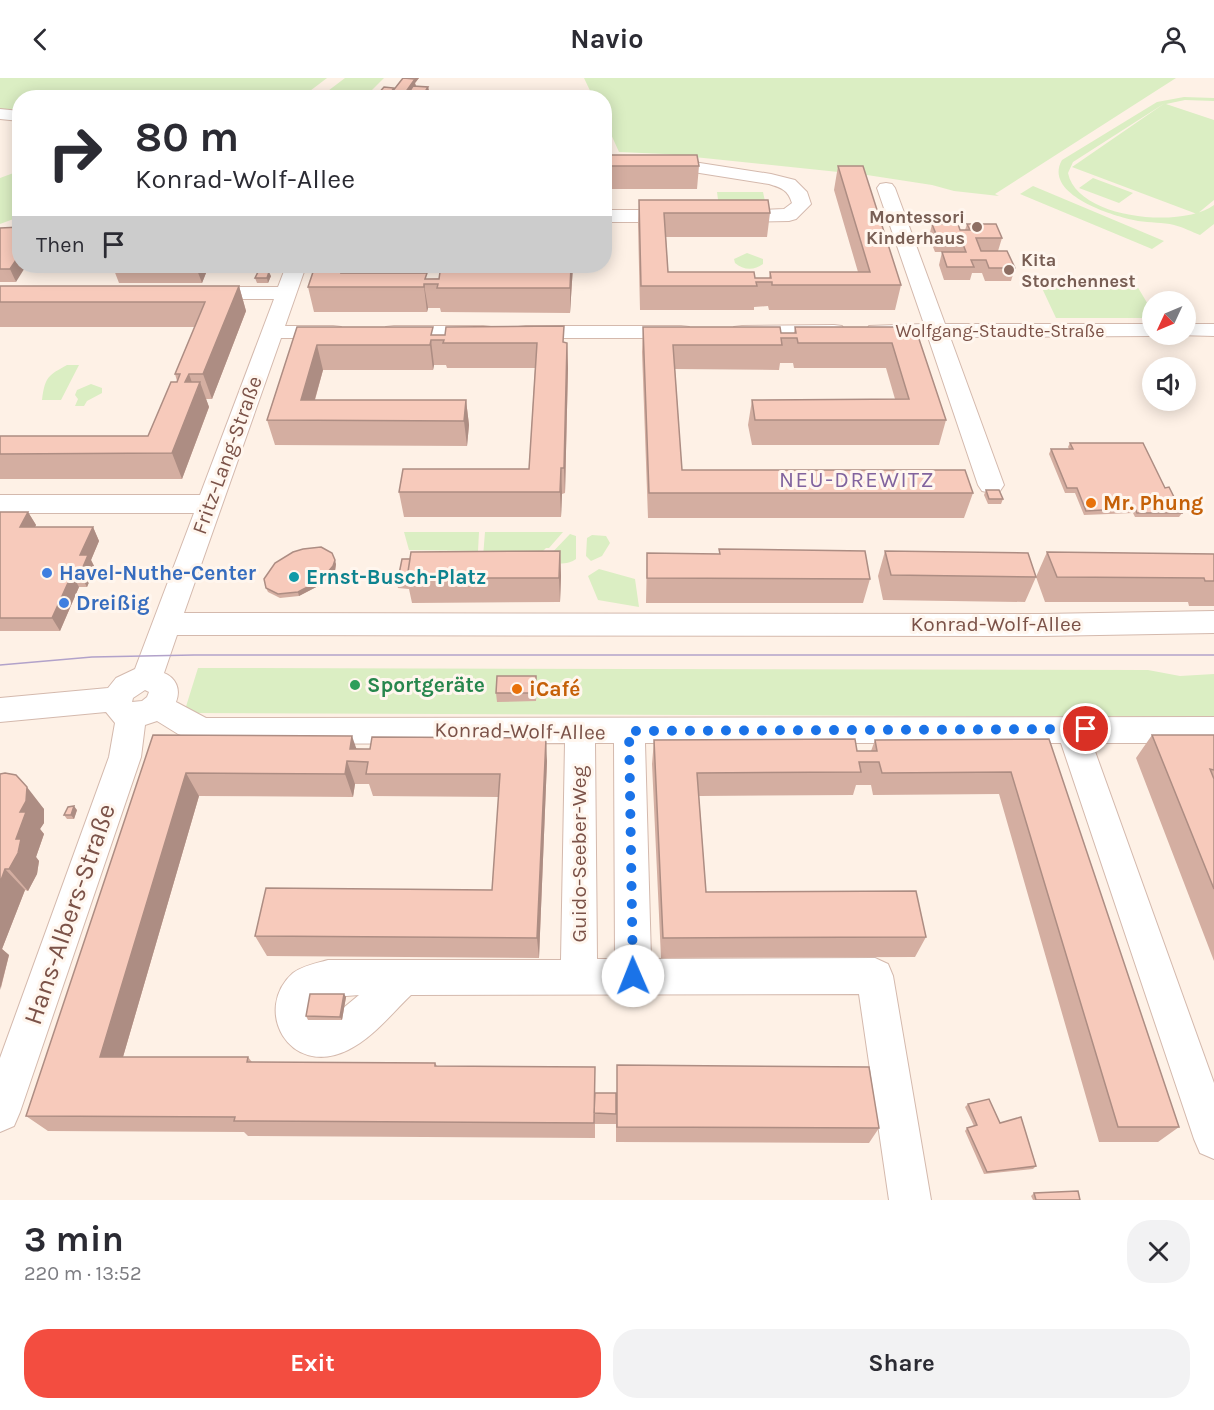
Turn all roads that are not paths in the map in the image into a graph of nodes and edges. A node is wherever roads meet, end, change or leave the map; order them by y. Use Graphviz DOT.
graph roads {
  1 [pos="612,158"];
  2 [pos="886,188"];
  3 [pos="612,216"];
  4 [pos="293,273"];
  5 [pos="186,293"];
  6 [pos="286,293"];
  7 [pos="1142,330"];
  8 [pos="1196,330"];
  9 [pos="1214,330"];
  10 [pos="937,331"];
  11 [pos="272,332"];
  12 [pos="354,332"];
  13 [pos="377,332"];
  14 [pos="698,332"];
  15 [pos="721,332"];
  16 [pos="991,485"];
  17 [pos="0,504"];
  18 [pos="209,504"];
  19 [pos="1214,622"];
  20 [pos="166,624"];
  21 [pos="139,700"];
  22 [pos="0,710"];
  23 [pos="1072,729"];
  24 [pos="1214,730"];
  25 [pos="629,731"];
  26 [pos="580,732"];
  27 [pos="633,976"];
  28 [pos="579,977"];
  29 [pos="402,978"];
  30 [pos="0,1112"];
  31 [pos="1214,1139"];
  32 [pos="910,1200"];
  1 -- 3 [label="street"];
  2 -- 10 [label="street"];
  4 -- 6 [label="street, Fritz-Lang-Straße"];
  5 -- 6 [label="street"];
  6 -- 11 [label="street, Fritz-Lang-Straße"];
  7 -- 10 [label="street, Wolfgang-Staudte-Straße"];
  8 -- 9 [label="street"];
  10 -- 15 [label="street, Wolfgang-Staudte-Straße"];
  10 -- 16 [label="street"];
  11 -- 12 [label="street"];
  11 -- 18 [label="street, Fritz-Lang-Straße"];
  13 -- 14 [label="street"];
  17 -- 18 [label="street"];
  18 -- 20 [label="street, Fritz-Lang-Straße"];
  19 -- 20 [label="street, Konrad-Wolf-Allee"];
  20 -- 21 [label="street, Fritz-Lang-Straße"];
  21 -- 22 [label="street"];
  21 -- 26 [label="street, Konrad-Wolf-Allee"];
  21 -- 30 [label="street, Hans-Albers-Straße"];
  23 -- 24 [label="street, Konrad-Wolf-Allee"];
  23 -- 25 [label="street, Konrad-Wolf-Allee"];
  23 -- 31 [label="street"];
  25 -- 26 [label="street, Konrad-Wolf-Allee"];
  25 -- 27 [label="street"];
  26 -- 28 [label="street, Guido-Seeber-Weg"];
  27 -- 28 [label="street"];
  27 -- 32 [label="street"];
  28 -- 29 [label="street"];
}
